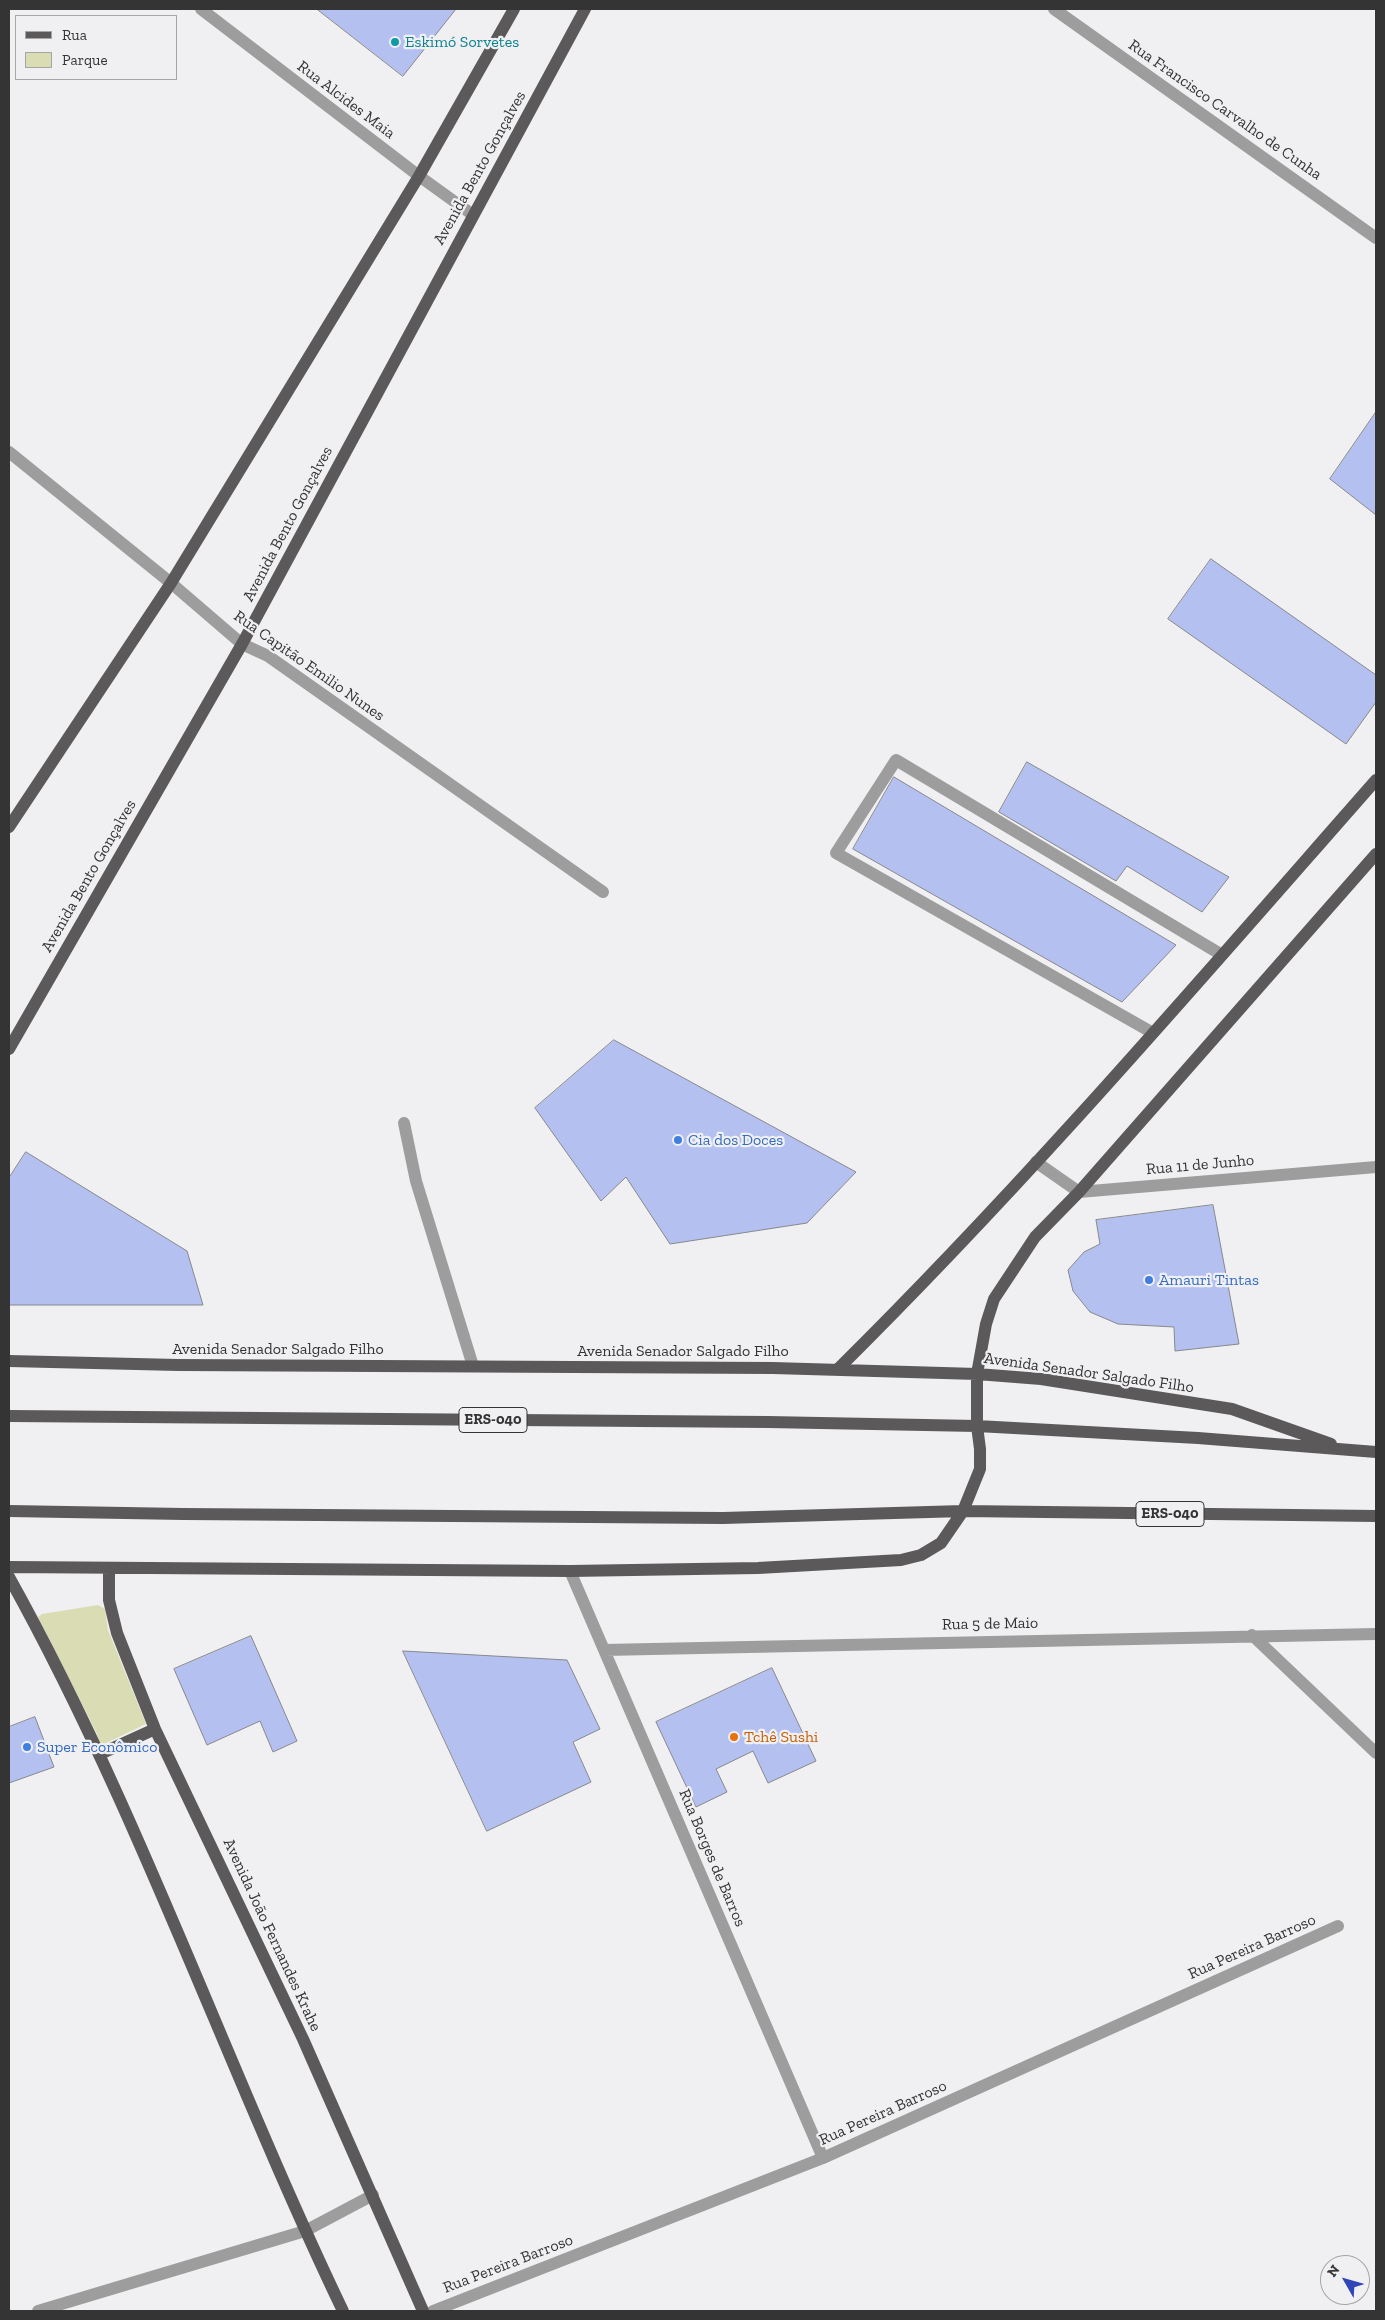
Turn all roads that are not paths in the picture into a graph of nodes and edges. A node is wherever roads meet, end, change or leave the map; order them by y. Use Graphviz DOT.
graph roads {
  1 [pos="201,9"];
  2 [pos="514,9"];
  3 [pos="585,9"];
  4 [pos="1054,9"];
  5 [pos="419,176"];
  6 [pos="473,215"];
  7 [pos="1376,238"];
  8 [pos="9,452"];
  9 [pos="171,582"];
  10 [pos="242,644"];
  11 [pos="1376,780"];
  12 [pos="9,828"];
  13 [pos="1376,854"];
  14 [pos="603,892"];
  15 [pos="1222,955"];
  16 [pos="1153,1032"];
  17 [pos="9,1049"];
  18 [pos="404,1123"];
  19 [pos="1036,1162"];
  20 [pos="1376,1167"];
  21 [pos="1079,1192"];
  22 [pos="9,1361"];
  23 [pos="474,1366"];
  24 [pos="838,1369"];
  25 [pos="978,1374"];
  26 [pos="9,1416"];
  27 [pos="977,1426"];
  28 [pos="1347,1449"];
  29 [pos="1376,1452"];
  30 [pos="9,1510"];
  31 [pos="963,1511"];
  32 [pos="1376,1516"];
  33 [pos="9,1567"];
  34 [pos="109,1569"];
  35 [pos="570,1571"];
  36 [pos="9,1577"];
  37 [pos="1376,1634"];
  38 [pos="1252,1635"];
  39 [pos="604,1650"];
  40 [pos="155,1729"];
  41 [pos="1376,1753"];
  42 [pos="100,1754"];
  43 [pos="1338,1926"];
  44 [pos="823,2158"];
  45 [pos="373,2195"];
  46 [pos="305,2231"];
  47 [pos="38,2311"];
  48 [pos="343,2311"];
  49 [pos="423,2311"];
  50 [pos="433,2311"];
  1 -- 5 [label="street, Rua Alcides Maia"];
  2 -- 5 [label="main road"];
  3 -- 6 [label="main road, Avenida Bento Gonçalves"];
  4 -- 7 [label="street, Rua Francisco Carvalho de Cunha"];
  5 -- 6 [label="street, Rua Alcides Maia"];
  5 -- 9 [label="main road"];
  6 -- 10 [label="main road, Avenida Bento Gonçalves"];
  8 -- 9 [label="street, Rua Capitão Emilio Nunes"];
  9 -- 10 [label="street, Rua Capitão Emilio Nunes"];
  9 -- 12 [label="main road"];
  10 -- 14 [label="street, Rua Capitão Emilio Nunes"];
  10 -- 17 [label="main road, Avenida Bento Gonçalves"];
  11 -- 15 [label="main road"];
  13 -- 21 [label="main road"];
  15 -- 16 [label="main road"];
  15 -- 16 [label="street"];
  16 -- 19 [label="main road"];
  18 -- 23 [label="street"];
  19 -- 21 [label="street"];
  19 -- 24 [label="main road"];
  20 -- 21 [label="street, Rua 11 de Junho"];
  21 -- 25 [label="main road"];
  22 -- 23 [label="main road, Avenida Senador Salgado Filho"];
  23 -- 24 [label="main road, Avenida Senador Salgado Filho"];
  24 -- 25 [label="main road, Avenida Senador Salgado Filho"];
  25 -- 27 [label="main road"];
  25 -- 28 [label="main road, Avenida Senador Salgado Filho"];
  26 -- 27 [label="main road, Avenida Senador Salgado Filho / ERS-040"];
  27 -- 28 [label="main road, Avenida Senador Salgado Filho / ERS-040"];
  27 -- 31 [label="main road"];
  28 -- 29 [label="main road, Avenida Senador Salgado Filho / ERS-040"];
  30 -- 31 [label="main road, ERS-040"];
  31 -- 32 [label="main road, ERS-040"];
  31 -- 35 [label="main road"];
  33 -- 34 [label="main road"];
  34 -- 35 [label="main road"];
  34 -- 40 [label="main road, Avenida João Fernandes Krahe"];
  35 -- 39 [label="street, Rua Borges de Barros"];
  36 -- 42 [label="main road"];
  37 -- 38 [label="street, Rua 5 de Maio"];
  38 -- 39 [label="street, Rua 5 de Maio"];
  38 -- 41 [label="street"];
  39 -- 44 [label="street, Rua Borges de Barros"];
  40 -- 42 [label="main road"];
  40 -- 45 [label="main road, Avenida João Fernandes Krahe"];
  42 -- 46 [label="main road"];
  43 -- 44 [label="street, Rua Pereira Barroso"];
  44 -- 50 [label="street, Rua Pereira Barroso"];
  45 -- 46 [label="street"];
  45 -- 49 [label="main road, Avenida João Fernandes Krahe"];
  46 -- 47 [label="street"];
  46 -- 48 [label="main road"];
}
